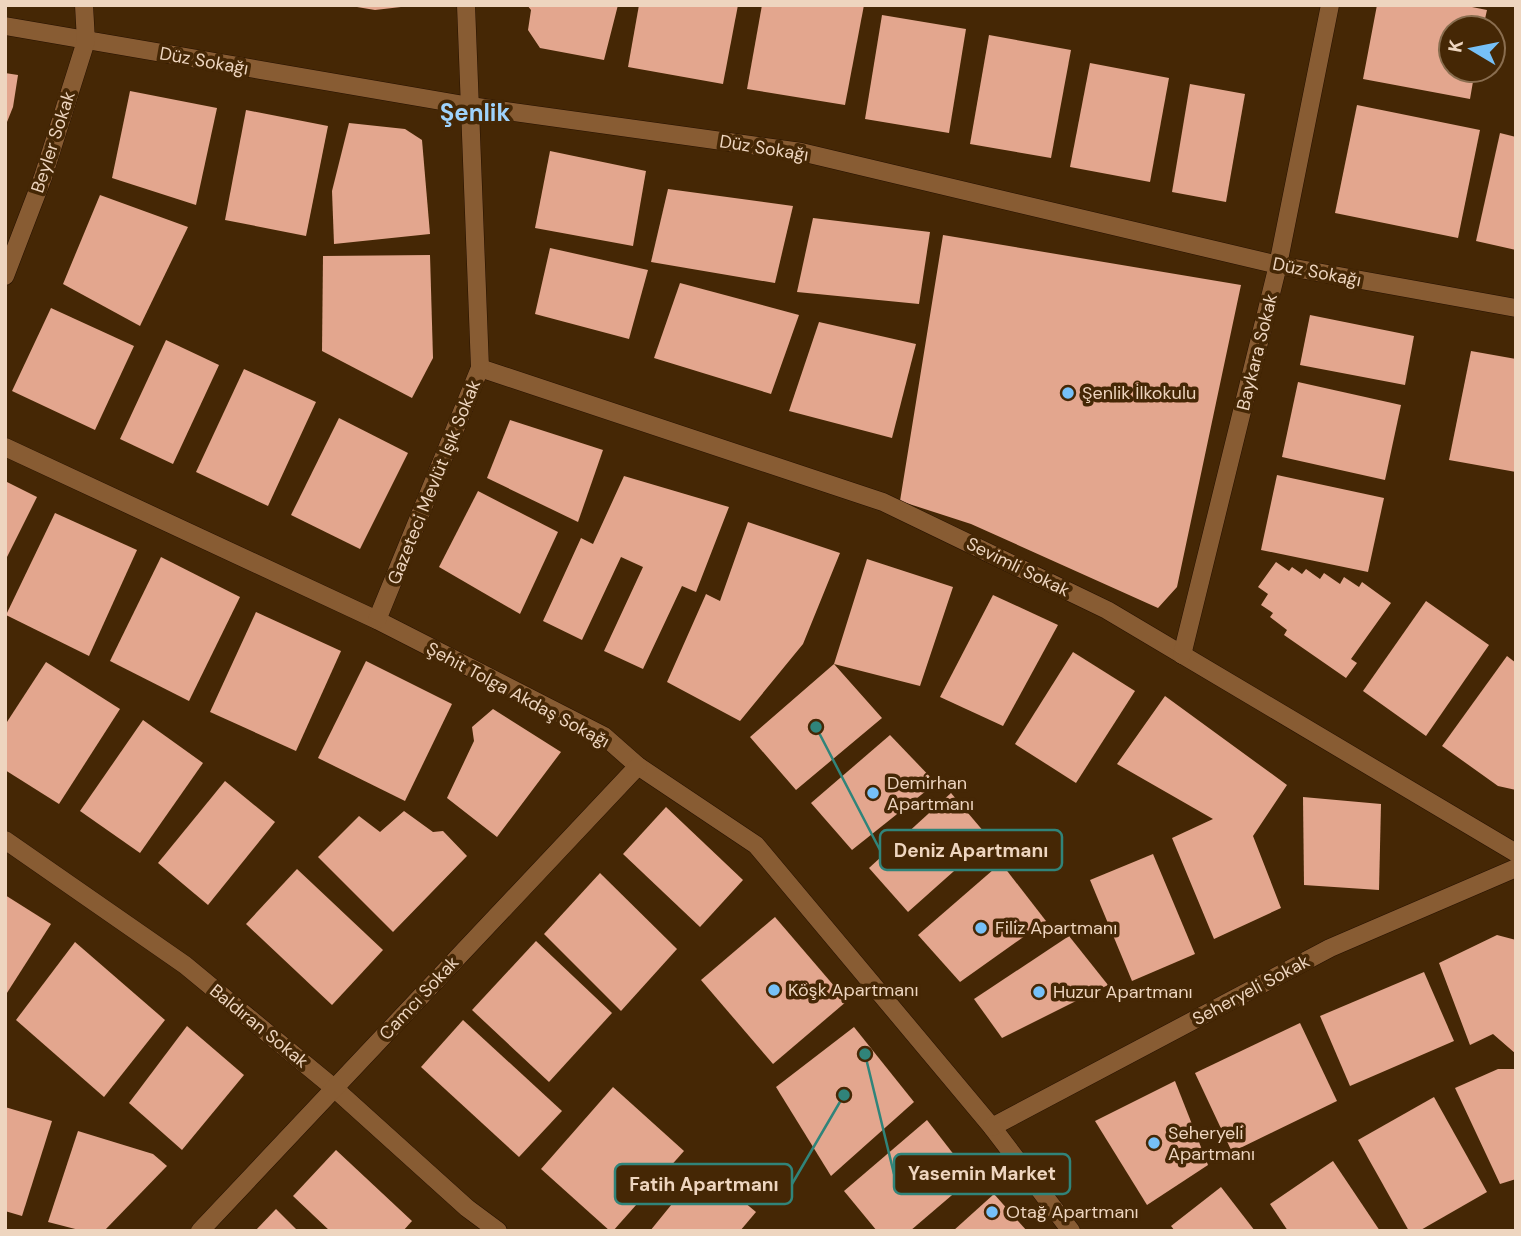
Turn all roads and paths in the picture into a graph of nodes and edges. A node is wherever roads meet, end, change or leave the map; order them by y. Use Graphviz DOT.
graph roads {
  1 [pos="84,5"];
  2 [pos="466,5"];
  3 [pos="1329,5"];
  4 [pos="5,26"];
  5 [pos="86,41"];
  6 [pos="470,106"];
  7 [pos="1278,265"];
  8 [pos="5,276"];
  9 [pos="1516,308"];
  10 [pos="480,368"];
  11 [pos="5,447"];
  12 [pos="377,620"];
  13 [pos="1182,655"];
  14 [pos="638,766"];
  15 [pos="5,839"];
  16 [pos="1516,853"];
  17 [pos="1516,868"];
  18 [pos="334,1088"];
  19 [pos="992,1127"];
  20 [pos="200,1231"];
  21 [pos="498,1231"];
  22 [pos="1071,1231"];
  1 -- 5 [label="street, Beyler Sokak"];
  2 -- 6 [label="street, Gazeteci Mevlüt Işık Sokak"];
  3 -- 7 [label="street, Baykara Sokak"];
  4 -- 5 [label="street, Düz Sokağı"];
  5 -- 6 [label="street, Düz Sokağı"];
  5 -- 8 [label="street, Beyler Sokak"];
  6 -- 7 [label="street, Düz Sokağı"];
  6 -- 10 [label="street, Gazeteci Mevlüt Işık Sokak"];
  7 -- 9 [label="street, Düz Sokağı"];
  7 -- 13 [label="street, Baykara Sokak"];
  10 -- 12 [label="street, Gazeteci Mevlüt Işık Sokak"];
  10 -- 13 [label="street, Sevimli Sokak"];
  11 -- 12 [label="street, Şehit Tolga Akdaş Sokağı"];
  12 -- 14 [label="street, Şehit Tolga Akdaş Sokağı"];
  13 -- 16 [label="street, Sevimli Sokak"];
  14 -- 18 [label="street, Camcı Sokak"];
  14 -- 19 [label="street, Şehit Tolga Akdaş Sokağı"];
  15 -- 18 [label="street, Baldıran Sokak"];
  17 -- 19 [label="street, Seheryeli Sokak"];
  18 -- 20 [label="street, Camcı Sokak"];
  18 -- 21 [label="street, Baldıran Sokak"];
  19 -- 22 [label="street, Şehit Tolga Akdaş Sokağı"];
}
